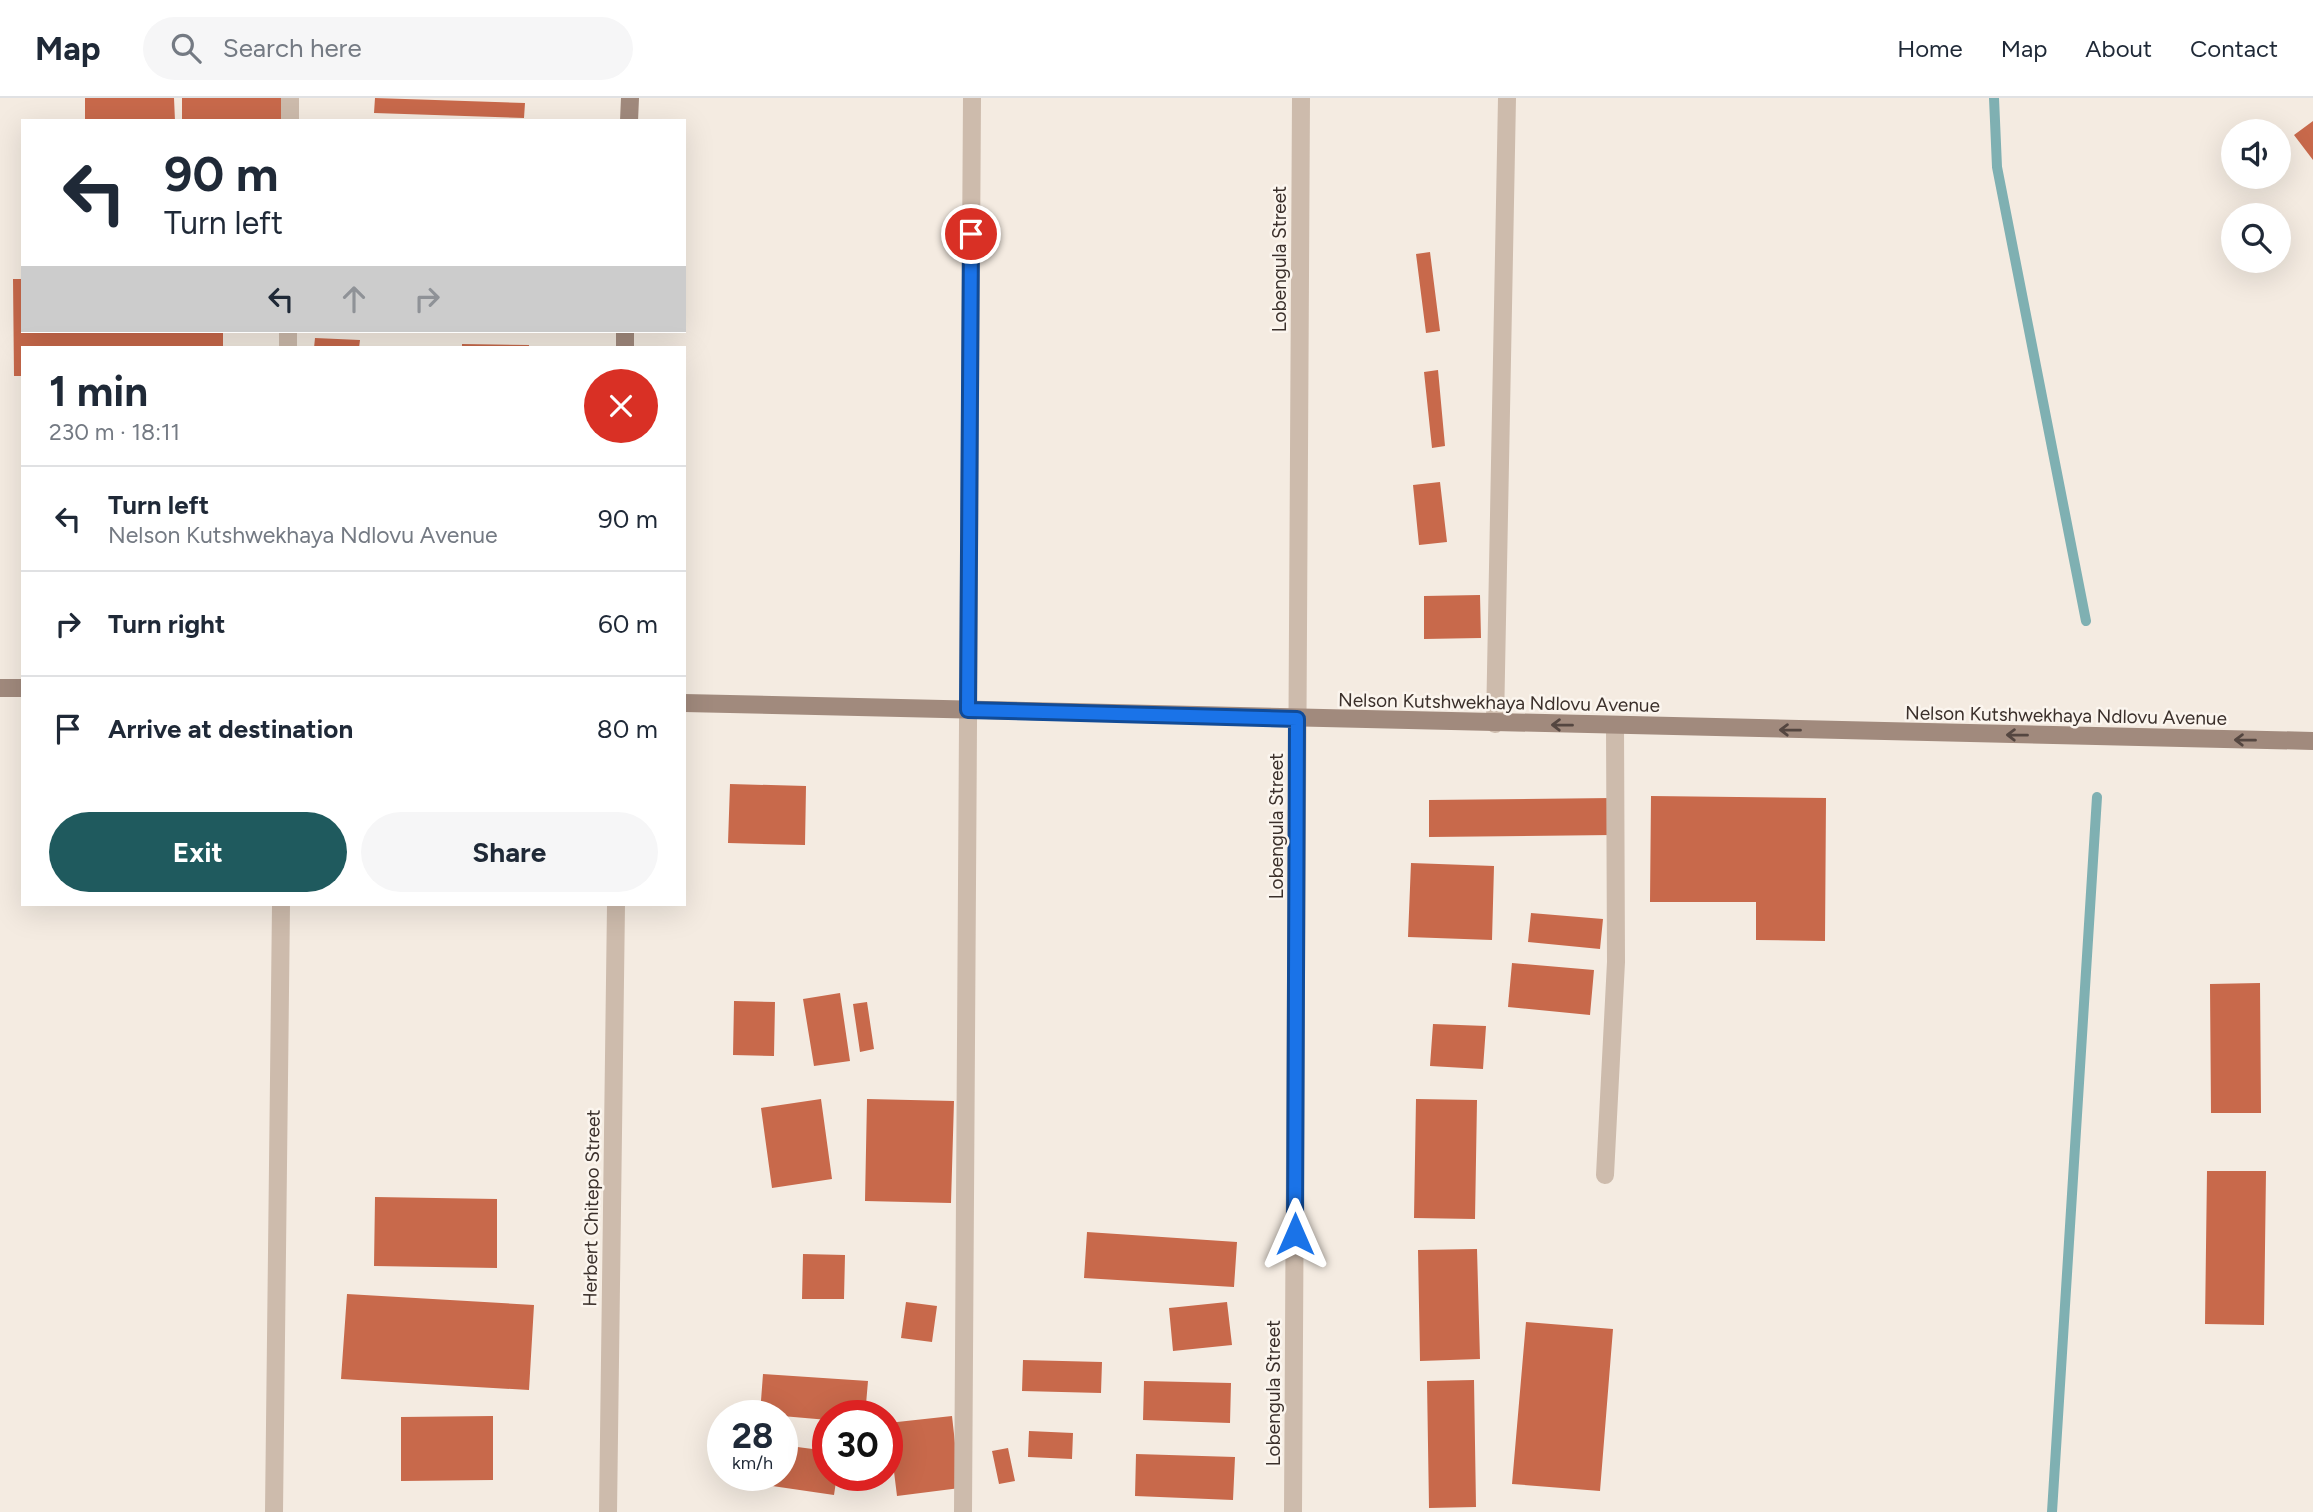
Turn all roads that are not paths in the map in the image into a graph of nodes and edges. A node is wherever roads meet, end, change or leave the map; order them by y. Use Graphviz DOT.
graph roads {
  1 [pos="290,98"];
  2 [pos="630,98"];
  3 [pos="972,98"];
  4 [pos="1301,98"];
  5 [pos="1507,98"];
  6 [pos="290,119"];
  7 [pos="629,119"];
  8 [pos="0,688"];
  9 [pos="21,688"];
  10 [pos="686,703"];
  11 [pos="968,710"];
  12 [pos="1297,719"];
  13 [pos="1495,724"];
  14 [pos="1615,726"];
  15 [pos="2313,741"];
  16 [pos="281,906"];
  17 [pos="616,906"];
  18 [pos="1605,1175"];
  19 [pos="274,1512"];
  20 [pos="608,1512"];
  21 [pos="963,1512"];
  22 [pos="1293,1512"];
  1 -- 6 [label="street"];
  2 -- 7 [label="street"];
  3 -- 11 [label="street"];
  4 -- 12 [label="street, Lobengula Street"];
  5 -- 13 [label="street"];
  8 -- 9 [label="street"];
  10 -- 11 [label="street, Nelson Kutshwekhaya Ndlovu Avenue"];
  11 -- 12 [label="street, Nelson Kutshwekhaya Ndlovu Avenue"];
  11 -- 21 [label="street"];
  12 -- 13 [label="street, Nelson Kutshwekhaya Ndlovu Avenue"];
  12 -- 22 [label="street, Lobengula Street"];
  14 -- 13 [label="street, Nelson Kutshwekhaya Ndlovu Avenue, one-way"];
  15 -- 14 [label="street, Nelson Kutshwekhaya Ndlovu Avenue, one-way"];
  14 -- 18 [label="street"];
  16 -- 19 [label="street"];
  17 -- 20 [label="street, Herbert Chitepo Street"];
}
